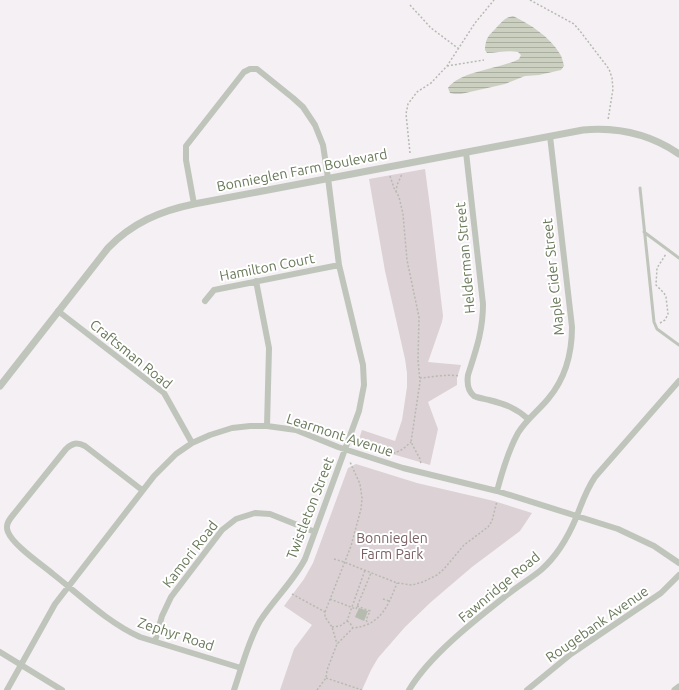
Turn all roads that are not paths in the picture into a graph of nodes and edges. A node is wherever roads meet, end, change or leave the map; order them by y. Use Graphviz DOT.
graph roads {
  1 [pos="550,136"];
  2 [pos="466,152"];
  3 [pos="679,154"];
  4 [pos="328,178"];
  5 [pos="640,188"];
  6 [pos="194,204"];
  7 [pos="644,232"];
  8 [pos="679,258"];
  9 [pos="339,265"];
  10 [pos="256,281"];
  11 [pos="205,301"];
  12 [pos="58,311"];
  13 [pos="679,345"];
  14 [pos="679,381"];
  15 [pos="0,386"];
  16 [pos="528,419"];
  17 [pos="267,426"];
  18 [pos="192,443"];
  19 [pos="345,450"];
  20 [pos="142,490"];
  21 [pos="497,491"];
  22 [pos="577,516"];
  23 [pos="315,532"];
  24 [pos="679,563"];
  25 [pos="679,575"];
  26 [pos="68,587"];
  27 [pos="155,641"];
  28 [pos="0,652"];
  29 [pos="22,665"];
  30 [pos="241,668"];
  31 [pos="679,687"];
  32 [pos="8,690"];
  33 [pos="62,690"];
  34 [pos="234,690"];
  35 [pos="409,690"];
  36 [pos="527,690"];
  37 [pos="675,690"];
  1 -- 2 [label="street, Bonnieglen Farm Boulevard"];
  1 -- 3 [label="street, Bonnieglen Farm Boulevard"];
  1 -- 16 [label="street, Maple Cider Street"];
  2 -- 4 [label="street, Bonnieglen Farm Boulevard"];
  2 -- 16 [label="street, Helderman Street"];
  4 -- 6 [label="street, Bonnieglen Farm Boulevard"];
  4 -- 6 [label="street, Twistleton Street"];
  4 -- 9 [label="street, Twistleton Street"];
  5 -- 7 [label="lane"];
  6 -- 12 [label="street, Bonnieglen Farm Boulevard"];
  7 -- 8 [label="lane"];
  7 -- 13 [label="lane"];
  9 -- 10 [label="street, Hamilton Court"];
  9 -- 19 [label="street, Twistleton Street"];
  10 -- 11 [label="street, Hamilton Court"];
  10 -- 17 [label="street"];
  12 -- 15 [label="street, Bonnieglen Farm Boulevard"];
  12 -- 18 [label="street, Craftsman Road"];
  14 -- 22 [label="street, Fawnridge Road"];
  16 -- 21 [label="street, Maple Cider Street"];
  17 -- 18 [label="street, Learmont Avenue"];
  17 -- 19 [label="street, Learmont Avenue"];
  18 -- 20 [label="street, Learmont Avenue"];
  19 -- 21 [label="street, Learmont Avenue"];
  19 -- 23 [label="street, Twistleton Street"];
  20 -- 26 [label="street, Learmont Avenue"];
  20 -- 26 [label="street, Zephyr Road"];
  21 -- 22 [label="street, Learmont Avenue"];
  22 -- 24 [label="street, Learmont Avenue"];
  22 -- 35 [label="street, Fawnridge Road"];
  23 -- 27 [label="street, Kamori Road"];
  23 -- 30 [label="street, Twistleton Street"];
  25 -- 36 [label="street, Rougebank Avenue"];
  26 -- 27 [label="street, Zephyr Road"];
  26 -- 29 [label="street, Learmont Avenue"];
  27 -- 30 [label="street, Zephyr Road"];
  28 -- 29 [label="street"];
  29 -- 32 [label="street, Learmont Avenue"];
  29 -- 33 [label="street"];
  30 -- 34 [label="street, Twistleton Street"];
  31 -- 37 [label="street"];
}
